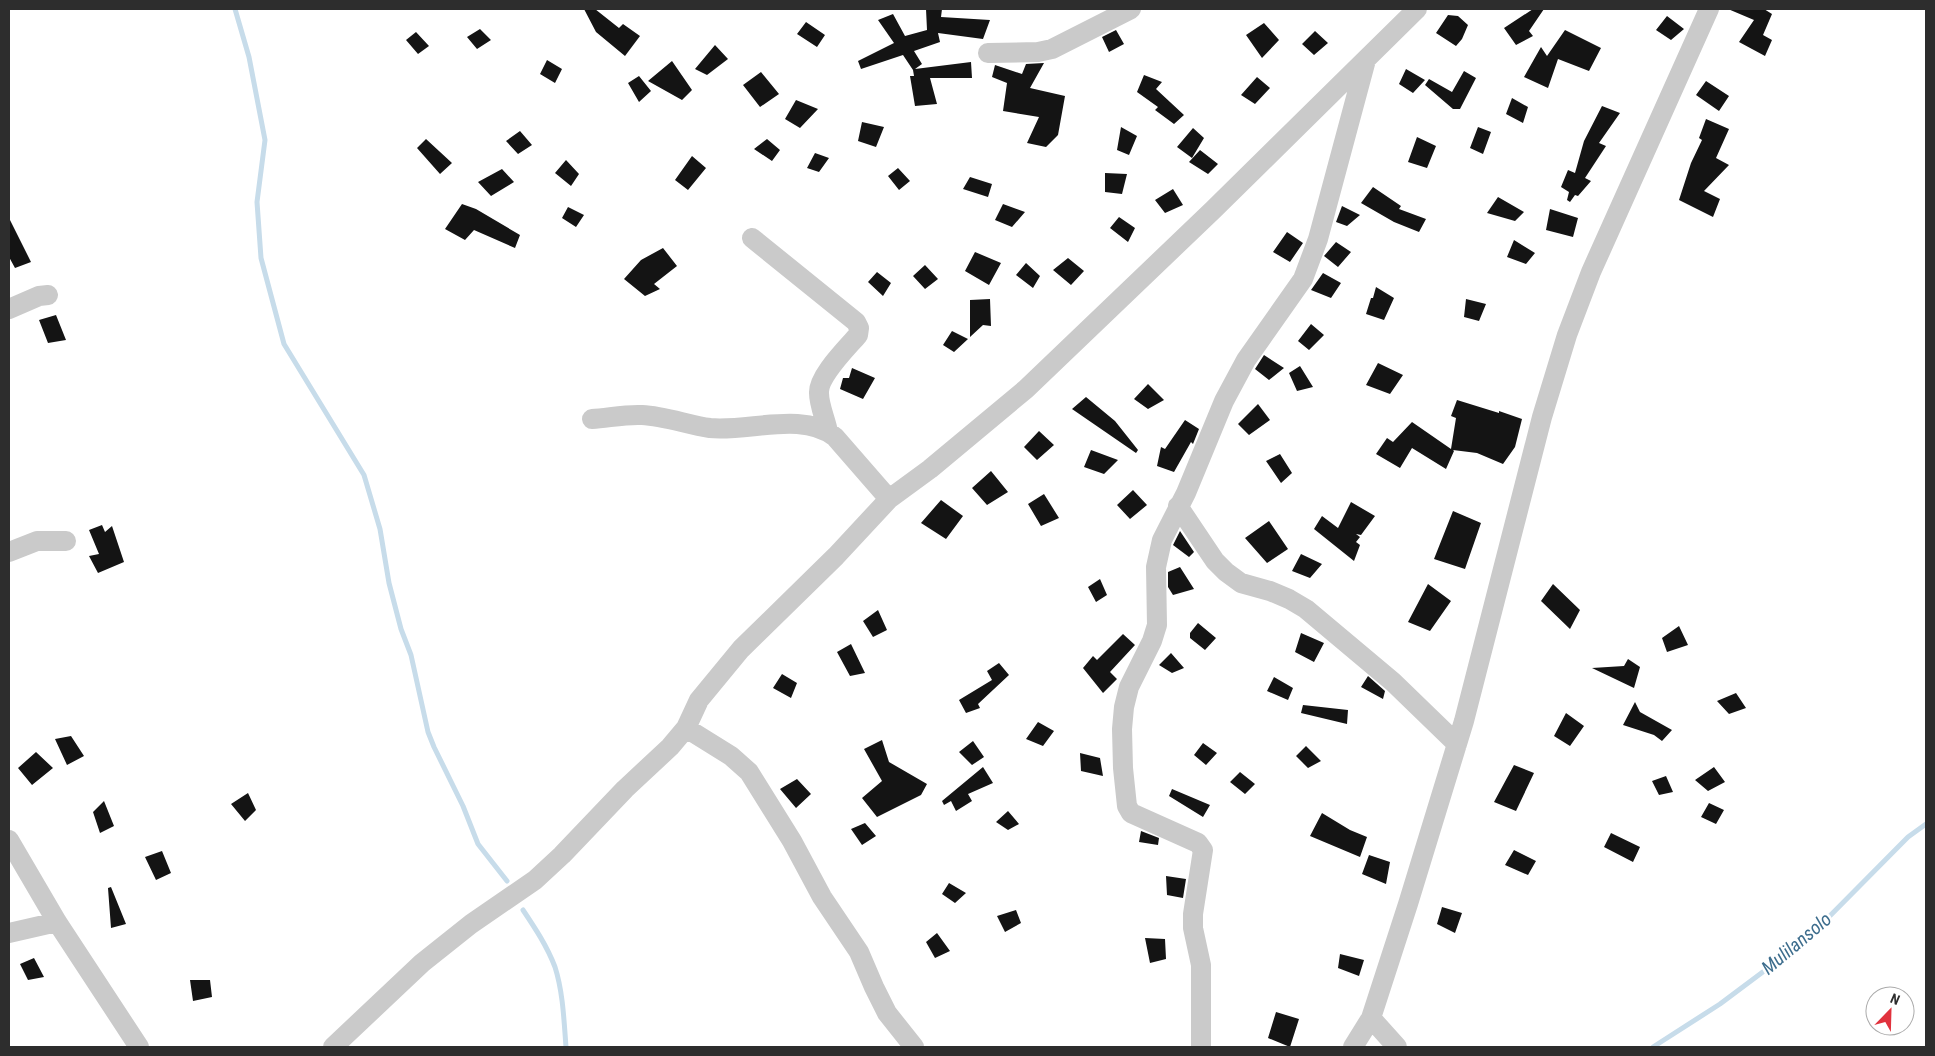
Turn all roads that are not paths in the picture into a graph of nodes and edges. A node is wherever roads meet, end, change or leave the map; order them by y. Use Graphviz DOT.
graph roads {
  1 [pos="1131,9"];
  2 [pos="1417,9"];
  3 [pos="1709,9"];
  4 [pos="988,53"];
  5 [pos="1367,58"];
  6 [pos="752,238"];
  7 [pos="48,295"];
  8 [pos="9,309"];
  9 [pos="592,419"];
  10 [pos="828,432"];
  11 [pos="888,499"];
  12 [pos="1178,506"];
  13 [pos="66,541"];
  14 [pos="9,552"];
  15 [pos="686,728"];
  16 [pos="1457,744"];
  17 [pos="9,840"];
  18 [pos="57,922"];
  19 [pos="9,933"];
  20 [pos="1371,1018"];
  21 [pos="139,1047"];
  22 [pos="333,1047"];
  23 [pos="914,1047"];
  24 [pos="1201,1047"];
  25 [pos="1353,1047"];
  26 [pos="1397,1047"];
  1 -- 4 [label="street"];
  2 -- 5 [label="street"];
  3 -- 16 [label="street"];
  5 -- 11 [label="street"];
  5 -- 12 [label="street"];
  6 -- 10 [label="street"];
  7 -- 8 [label="street"];
  9 -- 10 [label="street"];
  10 -- 11 [label="street"];
  11 -- 15 [label="street"];
  12 -- 16 [label="street"];
  12 -- 24 [label="street"];
  13 -- 14 [label="street"];
  15 -- 22 [label="street"];
  15 -- 23 [label="street"];
  16 -- 20 [label="street"];
  17 -- 18 [label="street"];
  18 -- 19 [label="street"];
  18 -- 21 [label="street"];
  20 -- 25 [label="street"];
  20 -- 26 [label="street"];
}
